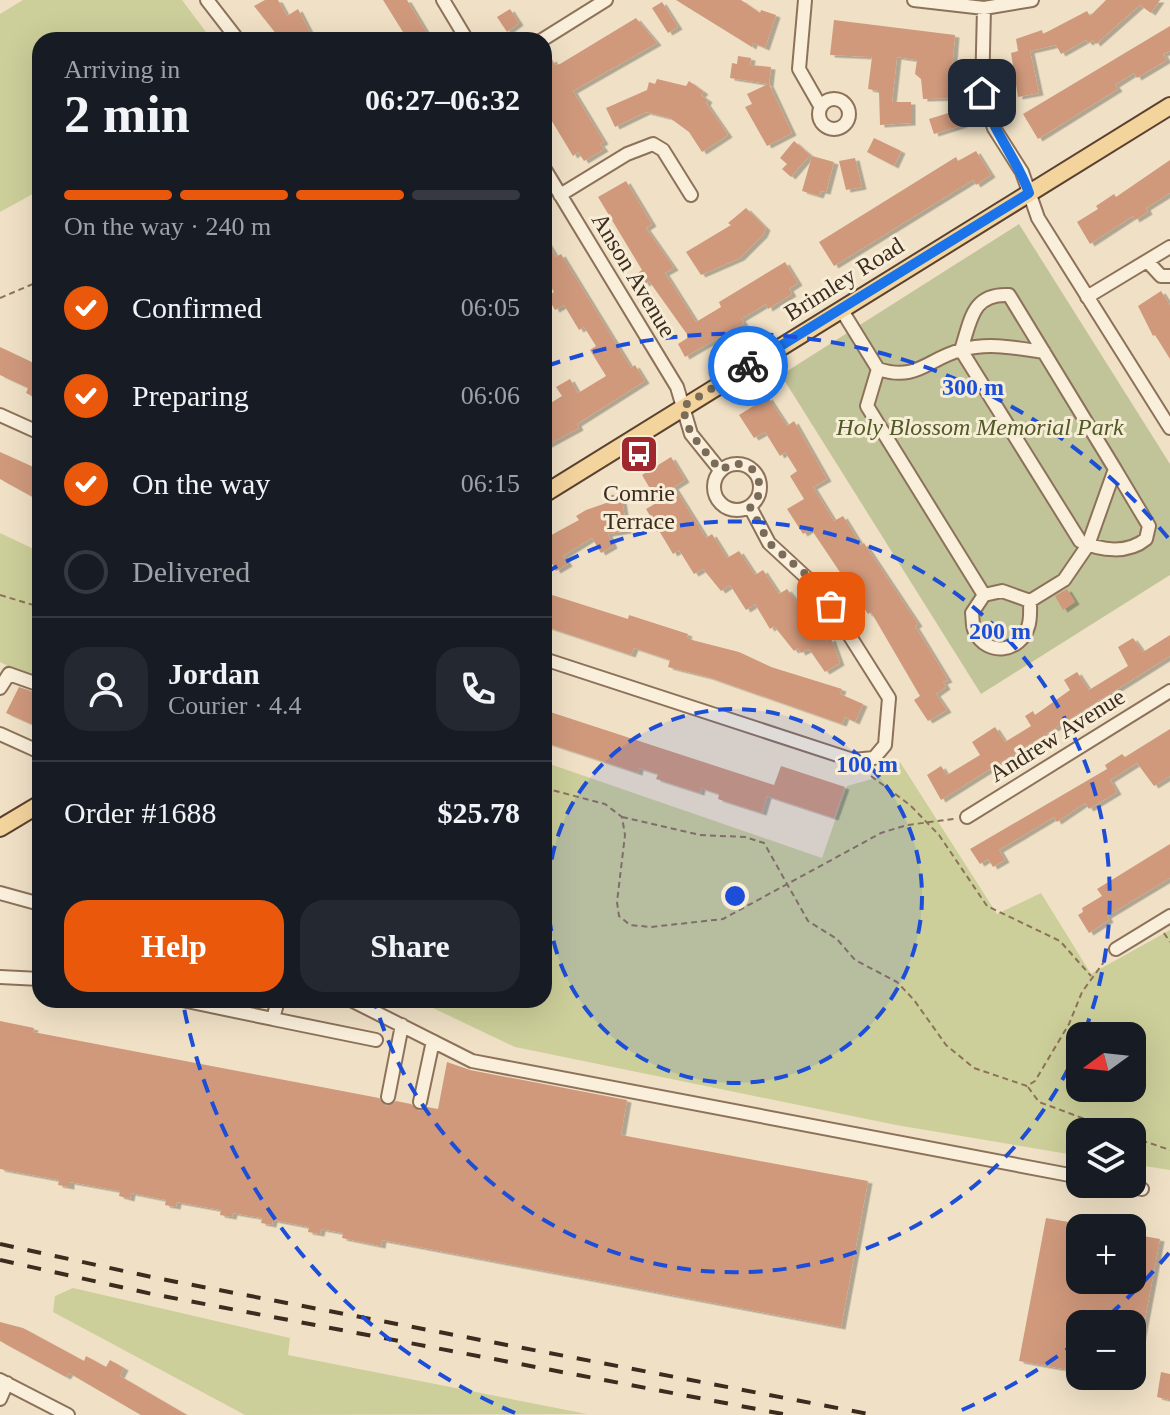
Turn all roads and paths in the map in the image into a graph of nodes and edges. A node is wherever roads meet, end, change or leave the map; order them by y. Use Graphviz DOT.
graph roads {
  1 [pos="207,0"];
  2 [pos="443,0"];
  3 [pos="606,0"];
  4 [pos="805,0"];
  5 [pos="914,0"];
  6 [pos="1032,0"];
  7 [pos="984,8"];
  8 [pos="232,32"];
  9 [pos="462,32"];
  10 [pos="552,34"];
  11 [pos="819,104"];
  12 [pos="1170,106"];
  13 [pos="552,182"];
  14 [pos="1029,193"];
  15 [pos="560,195"];
  16 [pos="691,195"];
  17 [pos="1170,247"];
  18 [pos="1147,261"];
  19 [pos="1170,276"];
  20 [pos="32,284"];
  21 [pos="1087,297"];
  22 [pos="0,298"];
  23 [pos="841,309"];
  24 [pos="961,350"];
  25 [pos="1044,352"];
  26 [pos="878,369"];
  27 [pos="682,407"];
  28 [pos="0,415"];
  29 [pos="1170,428"];
  30 [pos="32,429"];
  31 [pos="1115,469"];
  32 [pos="720,470"];
  33 [pos="552,489"];
  34 [pos="750,507"];
  35 [pos="1088,545"];
  36 [pos="0,595"];
  37 [pos="984,595"];
  38 [pos="1030,601"];
  39 [pos="32,605"];
  40 [pos="552,662"];
  41 [pos="32,682"];
  42 [pos="0,688"];
  43 [pos="1170,691"];
  44 [pos="0,734"];
  45 [pos="32,748"];
  46 [pos="871,776"];
  47 [pos="552,790"];
  48 [pos="32,809"];
  49 [pos="622,817"];
  50 [pos="967,817"];
  51 [pos="926,823"];
  52 [pos="0,828"];
  53 [pos="786,885"];
  54 [pos="0,893"];
  55 [pos="32,902"];
  56 [pos="1170,916"];
  57 [pos="1116,949"];
  58 [pos="0,977"];
  59 [pos="1092,977"];
  60 [pos="32,979"];
  61 [pos="220,1008"];
  62 [pos="276,1008"];
  63 [pos="367,1008"];
  64 [pos="273,1019"];
  65 [pos="402,1025"];
  66 [pos="376,1040"];
  67 [pos="433,1041"];
  68 [pos="1027,1086"];
  69 [pos="388,1097"];
  70 [pos="420,1102"];
  71 [pos="1082,1118"];
  72 [pos="1146,1142"];
  73 [pos="1170,1150"];
  74 [pos="1066,1174"];
  75 [pos="3,1381"];
  76 [pos="0,1399"];
  77 [pos="68,1415"];
  1 -- 8 [label="street"];
  2 -- 9 [label="street"];
  3 -- 10 [label="street"];
  4 -- 11 [label="street"];
  5 -- 7 [label="street"];
  6 -- 7 [label="street"];
  7 -- 14 [label="street"];
  12 -- 14 [label="main road, Brimley Road"];
  13 -- 15 [label="street, Anson Avenue"];
  14 -- 21 [label="street"];
  14 -- 23 [label="main road, Brimley Road"];
  15 -- 16 [label="street"];
  15 -- 27 [label="street, Anson Avenue"];
  17 -- 18 [label="street"];
  18 -- 19 [label="street"];
  18 -- 21 [label="street"];
  20 -- 22 [label="path"];
  21 -- 29 [label="street"];
  23 -- 26 [label="street"];
  23 -- 27 [label="main road, Brimley Road"];
  24 -- 25 [label="street"];
  24 -- 25 [label="street"];
  24 -- 26 [label="street"];
  24 -- 35 [label="street"];
  25 -- 31 [label="street"];
  26 -- 37 [label="street"];
  27 -- 32 [label="street"];
  27 -- 33 [label="main road, Brimley Road"];
  28 -- 30 [label="street"];
  31 -- 35 [label="street"];
  31 -- 35 [label="street"];
  32 -- 34 [label="street"];
  32 -- 34 [label="street"];
  34 -- 40 [label="street"];
  35 -- 38 [label="street"];
  36 -- 39 [label="path"];
  37 -- 38 [label="street"];
  37 -- 38 [label="street"];
  41 -- 42 [label="street"];
  43 -- 50 [label="street, Andrew Avenue"];
  44 -- 45 [label="street"];
  46 -- 51 [label="path"];
  47 -- 49 [label="path"];
  48 -- 52 [label="main road"];
  49 -- 53 [label="path"];
  49 -- 53 [label="path"];
  50 -- 51 [label="path"];
  51 -- 53 [label="path"];
  51 -- 59 [label="path"];
  53 -- 68 [label="path"];
  54 -- 55 [label="street"];
  56 -- 57 [label="street"];
  57 -- 59 [label="path"];
  58 -- 60 [label="street"];
  59 -- 68 [label="path"];
  61 -- 64 [label="street"];
  62 -- 64 [label="street"];
  63 -- 65 [label="street"];
  64 -- 66 [label="street"];
  65 -- 67 [label="street"];
  65 -- 69 [label="street"];
  67 -- 70 [label="street"];
  67 -- 74 [label="street"];
  68 -- 71 [label="path"];
  72 -- 73 [label="path"];
  75 -- 76 [label="street"];
  75 -- 77 [label="street"];
}
